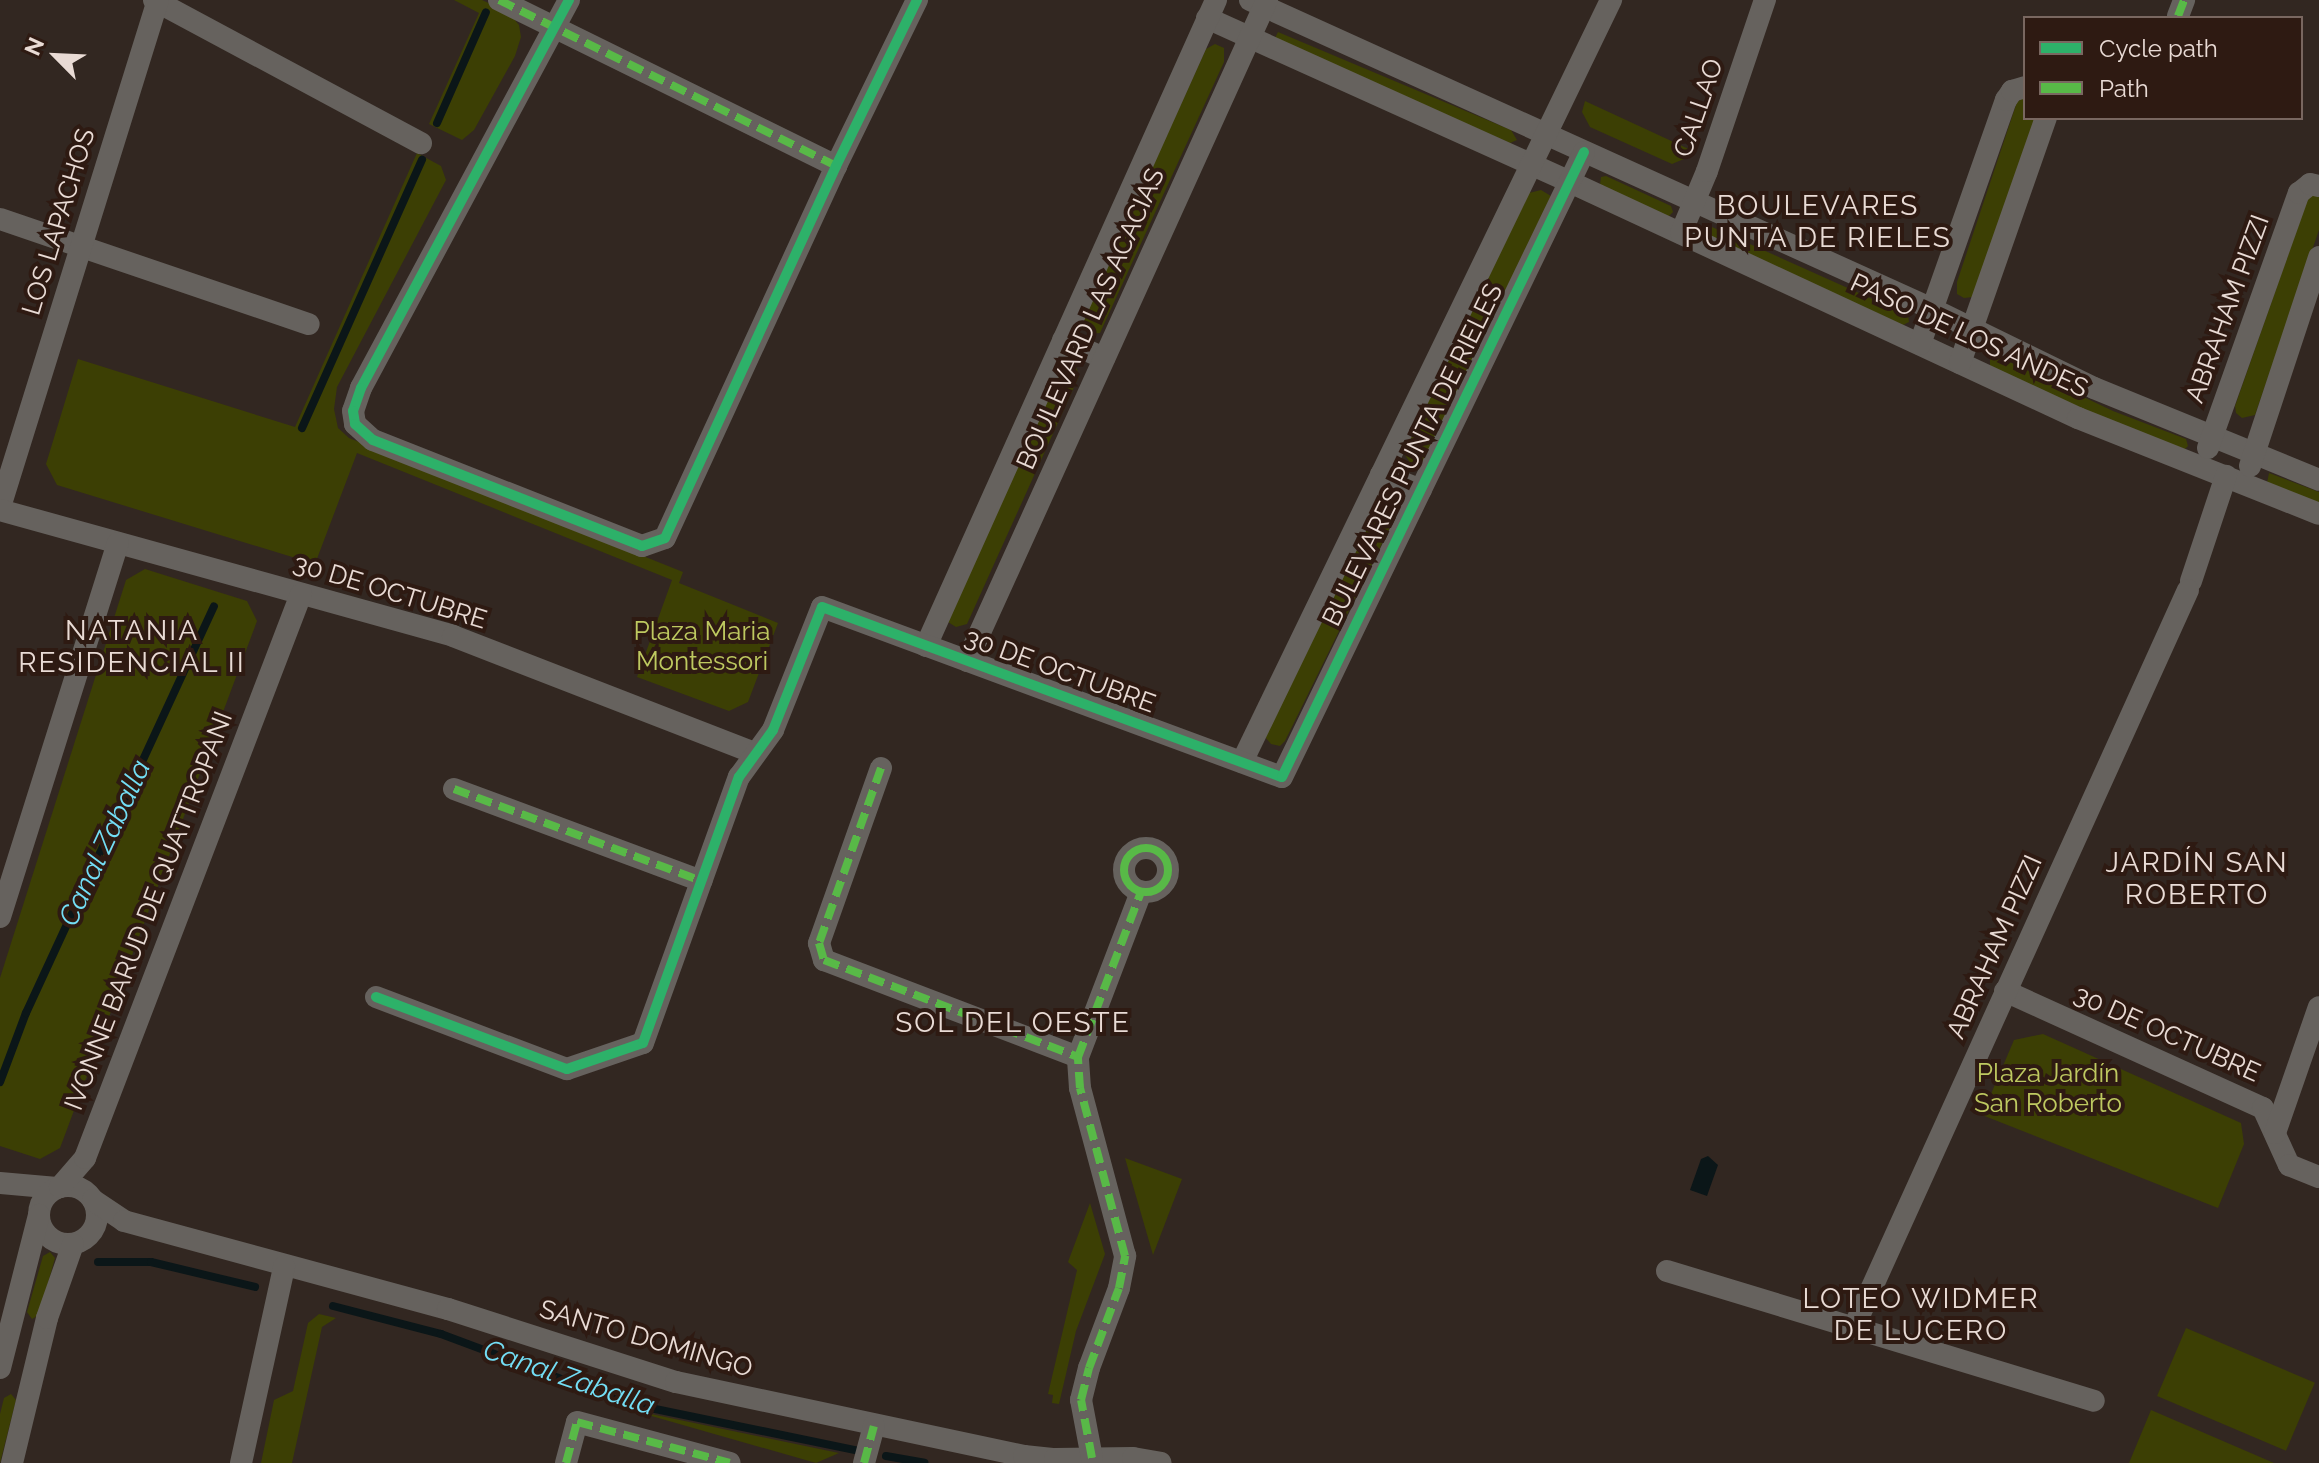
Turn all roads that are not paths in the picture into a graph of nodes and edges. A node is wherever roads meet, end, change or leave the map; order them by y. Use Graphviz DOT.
graph roads {
  1 [pos="499,0"];
  2 [pos="569,0"];
  3 [pos="917,0"];
  4 [pos="1611,0"];
  5 [pos="1765,0"];
  6 [pos="156,1"];
  7 [pos="1260,2"];
  8 [pos="1212,9"];
  9 [pos="554,28"];
  10 [pos="1250,37"];
  11 [pos="2023,88"];
  12 [pos="2045,120"];
  13 [pos="1545,134"];
  14 [pos="421,143"];
  15 [pos="1584,152"];
  16 [pos="1531,164"];
  17 [pos="836,166"];
  18 [pos="1570,182"];
  19 [pos="2319,186"];
  20 [pos="1694,202"];
  21 [pos="0,219"];
  22 [pos="1681,233"];
  23 [pos="82,243"];
  24 [pos="2319,257"];
  25 [pos="1932,309"];
  26 [pos="309,324"];
  27 [pos="1972,328"];
  28 [pos="1063,340"];
  29 [pos="1920,344"];
  30 [pos="1104,358"];
  31 [pos="1960,363"];
  32 [pos="2213,436"];
  33 [pos="2254,452"];
  34 [pos="2201,466"];
  35 [pos="1381,474"];
  36 [pos="2235,479"];
  37 [pos="2319,480"];
  38 [pos="1421,490"];
  39 [pos="0,509"];
  40 [pos="2319,514"];
  41 [pos="118,543"];
  42 [pos="301,594"];
  43 [pos="926,646"];
  44 [pos="967,661"];
  45 [pos="755,753"];
  46 [pos="1242,762"];
  47 [pos="881,768"];
  48 [pos="1282,777"];
  49 [pos="454,789"];
  50 [pos="701,881"];
  51 [pos="1141,892"];
  52 [pos="0,917"];
  53 [pos="2005,991"];
  54 [pos="376,997"];
  55 [pos="2319,1007"];
  56 [pos="1078,1057"];
  57 [pos="2275,1133"];
  58 [pos="85,1158"];
  59 [pos="2319,1177"];
  60 [pos="4,1184"];
  61 [pos="59,1187"];
  62 [pos="90,1197"];
  63 [pos="39,1214"];
  64 [pos="124,1221"];
  65 [pos="80,1240"];
  66 [pos="284,1267"];
  67 [pos="1667,1271"];
  68 [pos="1854,1327"];
  69 [pos="0,1369"];
  70 [pos="32,1378"];
  71 [pos="2094,1401"];
  72 [pos="874,1426"];
  73 [pos="1092,1458"];
  74 [pos="1154,1462"];
  75 [pos="12,1463"];
  76 [pos="241,1463"];
  77 [pos="566,1463"];
  78 [pos="730,1463"];
  79 [pos="864,1463"];
  1 -- 9 [label="street"];
  2 -- 9 [label="street"];
  3 -- 17 [label="street"];
  4 -- 13 [label="street, BULEVARES PUNTA DE RIELES"];
  5 -- 20 [label="street, CALLAO"];
  6 -- 14 [label="street"];
  6 -- 23 [label="street, LOS LAPACHOS"];
  7 -- 10 [label="street, BOULEVARD LAS ACACIAS"];
  7 -- 13 [label="street, PASO DE LOS ANDES"];
  8 -- 10 [label="street, PASO DE LOS ANDES"];
  8 -- 28 [label="street, BOULEVARD LAS ACACIAS"];
  9 -- 17 [label="street"];
  9 -- 17 [label="street"];
  10 -- 16 [label="street, PASO DE LOS ANDES"];
  10 -- 30 [label="street, BOULEVARD LAS ACACIAS"];
  11 -- 25 [label="street"];
  12 -- 27 [label="street"];
  13 -- 15 [label="street, PASO DE LOS ANDES"];
  13 -- 16 [label="street, BULEVARES PUNTA DE RIELES"];
  15 -- 18 [label="street, BULEVARES PUNTA DE RIELES"];
  15 -- 20 [label="street, PASO DE LOS ANDES"];
  16 -- 18 [label="street, PASO DE LOS ANDES"];
  16 -- 35 [label="street, BULEVARES PUNTA DE RIELES"];
  18 -- 22 [label="street, PASO DE LOS ANDES"];
  18 -- 38 [label="street, BULEVARES PUNTA DE RIELES"];
  19 -- 32 [label="street, ABRAHAM PIZZI"];
  20 -- 22 [label="street, CALLAO"];
  20 -- 25 [label="street, PASO DE LOS ANDES"];
  21 -- 23 [label="street"];
  22 -- 29 [label="street, PASO DE LOS ANDES"];
  23 -- 26 [label="street"];
  23 -- 39 [label="street, LOS LAPACHOS"];
  24 -- 33 [label="street, ABRAHAM PIZZI"];
  25 -- 27 [label="street, PASO DE LOS ANDES"];
  25 -- 29 [label="street"];
  27 -- 31 [label="street"];
  27 -- 32 [label="street, PASO DE LOS ANDES"];
  28 -- 30 [label="street"];
  28 -- 43 [label="street, BOULEVARD LAS ACACIAS"];
  29 -- 31 [label="street, PASO DE LOS ANDES"];
  30 -- 44 [label="street, BOULEVARD LAS ACACIAS"];
  31 -- 34 [label="street, PASO DE LOS ANDES"];
  32 -- 33 [label="street, PASO DE LOS ANDES"];
  32 -- 34 [label="street, ABRAHAM PIZZI"];
  33 -- 36 [label="street, ABRAHAM PIZZI"];
  33 -- 37 [label="street, PASO DE LOS ANDES"];
  34 -- 36 [label="street, PASO DE LOS ANDES"];
  35 -- 38 [label="street"];
  35 -- 46 [label="street, BULEVARES PUNTA DE RIELES"];
  36 -- 40 [label="street, PASO DE LOS ANDES"];
  36 -- 53 [label="street, ABRAHAM PIZZI"];
  38 -- 48 [label="street, BULEVARES PUNTA DE RIELES"];
  39 -- 41 [label="street, 30 DE OCTUBRE"];
  41 -- 42 [label="street, 30 DE OCTUBRE"];
  41 -- 52 [label="street"];
  42 -- 45 [label="street, 30 DE OCTUBRE"];
  42 -- 58 [label="street, IVONNE BARUD DE QUATTROPANI"];
  43 -- 44 [label="street, 30 DE OCTUBRE"];
  43 -- 45 [label="street, 30 DE OCTUBRE"];
  44 -- 46 [label="street, 30 DE OCTUBRE"];
  45 -- 50 [label="street"];
  46 -- 48 [label="street, 30 DE OCTUBRE"];
  47 -- 56 [label="street"];
  49 -- 50 [label="street"];
  50 -- 54 [label="street"];
  51 -- 56 [label="street"];
  53 -- 57 [label="street, 30 DE OCTUBRE"];
  53 -- 68 [label="street, ABRAHAM PIZZI"];
  55 -- 57 [label="street"];
  56 -- 73 [label="street"];
  57 -- 59 [label="street, 30 DE OCTUBRE"];
  58 -- 61 [label="street, IVONNE BARUD DE QUATTROPANI"];
  58 -- 62 [label="street, IVONNE BARUD DE QUATTROPANI"];
  60 -- 61 [label="street"];
  60 -- 63 [label="street"];
  61 -- 62 [label="street"];
  61 -- 63 [label="street"];
  62 -- 64 [label="street, SANTO DOMINGO"];
  62 -- 65 [label="street"];
  63 -- 65 [label="street"];
  63 -- 69 [label="street"];
  64 -- 65 [label="street"];
  64 -- 66 [label="street, SANTO DOMINGO"];
  65 -- 70 [label="street"];
  66 -- 72 [label="street, SANTO DOMINGO"];
  66 -- 76 [label="street"];
  67 -- 68 [label="street"];
  68 -- 71 [label="street"];
  69 -- 70 [label="street"];
  70 -- 75 [label="street"];
  72 -- 73 [label="street, SANTO DOMINGO"];
  72 -- 79 [label="street"];
  73 -- 74 [label="street, SANTO DOMINGO"];
  77 -- 78 [label="street"];
}
